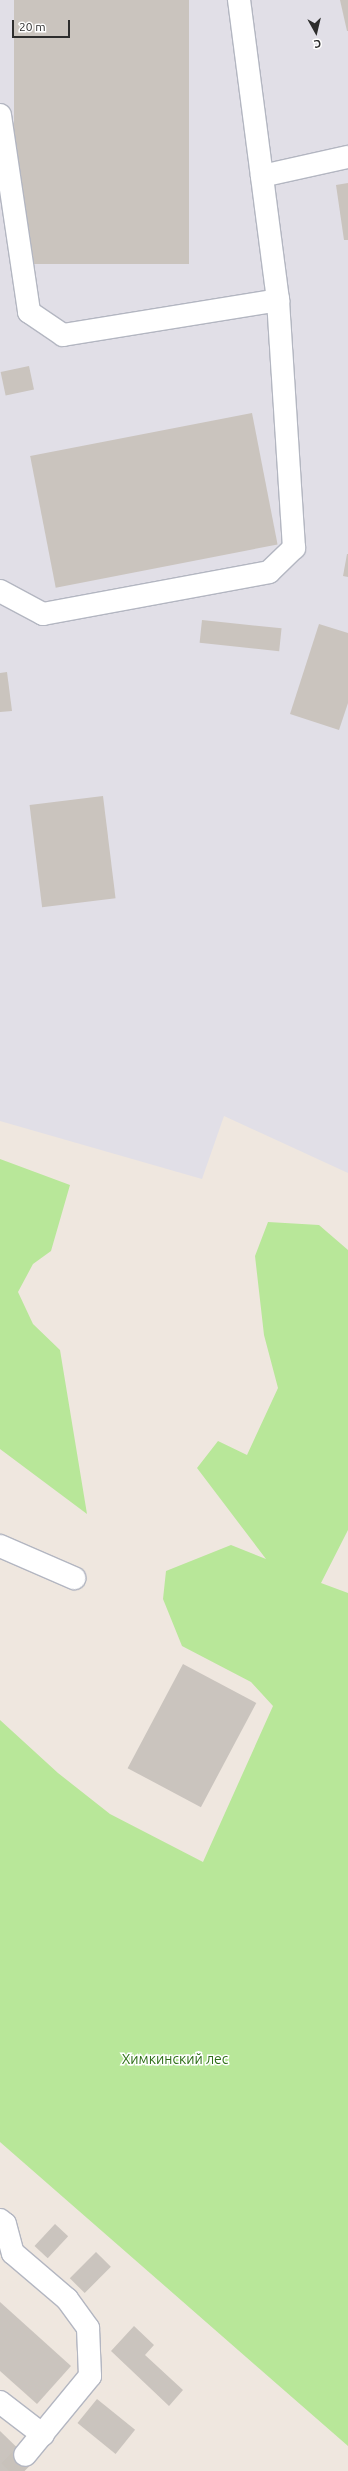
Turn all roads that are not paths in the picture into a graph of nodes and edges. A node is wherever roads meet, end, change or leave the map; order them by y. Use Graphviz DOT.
graph roads {
  1 [pos="239,0"];
  2 [pos="0,115"];
  3 [pos="348,157"];
  4 [pos="262,176"];
  5 [pos="9,234"];
  6 [pos="278,300"];
  7 [pos="0,591"];
  8 [pos="0,1546"];
  9 [pos="74,1578"];
  10 [pos="0,2220"];
  11 [pos="0,2402"];
  12 [pos="43,2436"];
  13 [pos="25,2455"];
  1 -- 4 [label="lane"];
  2 -- 5 [label="lane"];
  3 -- 4 [label="lane"];
  4 -- 6 [label="lane"];
  5 -- 6 [label="lane"];
  6 -- 7 [label="lane"];
  8 -- 9 [label="lane"];
  10 -- 12 [label="lane"];
  11 -- 12 [label="lane"];
  12 -- 13 [label="lane"];
}
